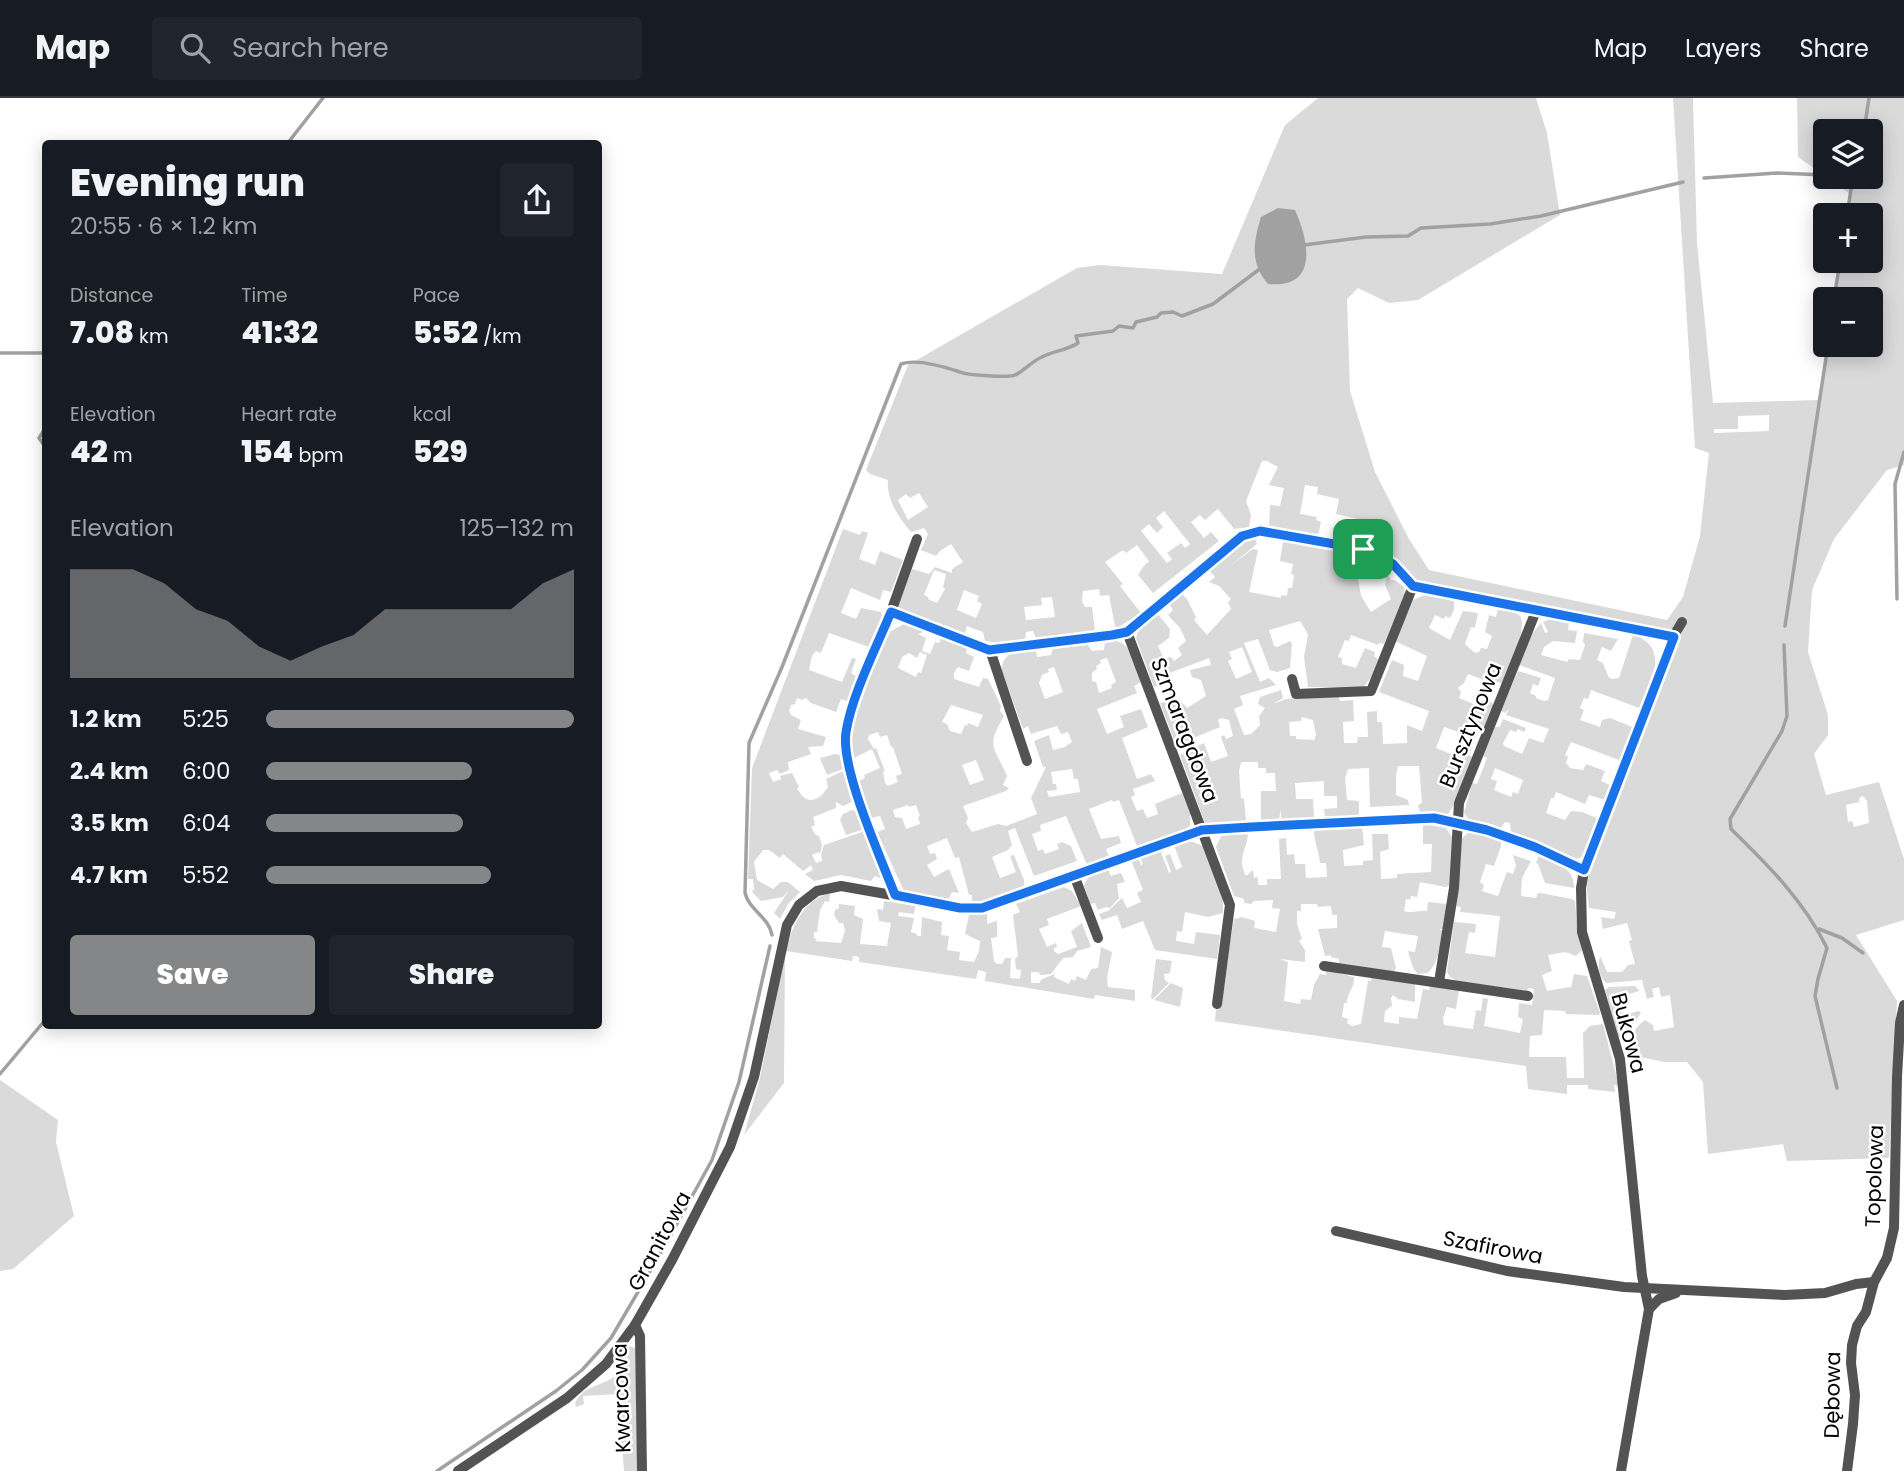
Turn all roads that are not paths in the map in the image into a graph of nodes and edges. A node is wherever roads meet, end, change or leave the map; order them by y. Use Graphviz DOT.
graph roads {
  1 [pos="917,539"];
  2 [pos="1413,586"];
  3 [pos="1536,611"];
  4 [pos="891,612"];
  5 [pos="1682,622"];
  6 [pos="1127,632"];
  7 [pos="1674,637"];
  8 [pos="989,650"];
  9 [pos="1292,679"];
  10 [pos="1027,761"];
  11 [pos="1457,823"];
  12 [pos="1202,830"];
  13 [pos="1584,870"];
  14 [pos="1074,876"];
  15 [pos="895,895"];
  16 [pos="1098,938"];
  17 [pos="1324,966"];
  18 [pos="1438,982"];
  19 [pos="1528,996"];
  20 [pos="1217,1004"];
  21 [pos="1904,1005"];
  22 [pos="1336,1231"];
  23 [pos="1874,1282"];
  24 [pos="1645,1288"];
  25 [pos="1688,1292"];
  26 [pos="1649,1309"];
  27 [pos="635,1325"];
  28 [pos="458,1471"];
  29 [pos="642,1471"];
  30 [pos="1621,1471"];
  31 [pos="1847,1471"];
  1 -- 4 [label="street"];
  2 -- 3 [label="street"];
  2 -- 6 [label="street"];
  2 -- 9 [label="street"];
  3 -- 7 [label="street"];
  3 -- 11 [label="street, Bursztynowa"];
  4 -- 8 [label="street"];
  4 -- 15 [label="street"];
  5 -- 7 [label="street, Bukowa"];
  6 -- 8 [label="street"];
  6 -- 12 [label="street, Szmaragdowa"];
  7 -- 13 [label="street, Bukowa"];
  8 -- 10 [label="street"];
  11 -- 12 [label="street, Granitowa"];
  11 -- 13 [label="street, Granitowa"];
  11 -- 18 [label="street, Bursztynowa"];
  12 -- 14 [label="street, Granitowa"];
  12 -- 20 [label="street, Szmaragdowa"];
  13 -- 24 [label="street, Bukowa"];
  14 -- 15 [label="street, Granitowa"];
  14 -- 16 [label="street"];
  15 -- 27 [label="street, Granitowa"];
  17 -- 18 [label="street"];
  18 -- 19 [label="street"];
  21 -- 23 [label="street, Topolowa"];
  22 -- 24 [label="street, Szafirowa"];
  23 -- 25 [label="street"];
  23 -- 31 [label="street, Dębowa"];
  24 -- 25 [label="street"];
  24 -- 26 [label="street, Bukowa"];
  25 -- 26 [label="street"];
  26 -- 30 [label="street, Bukowa"];
  27 -- 28 [label="street, Granitowa"];
  27 -- 29 [label="street, Kwarcowa"];
}
